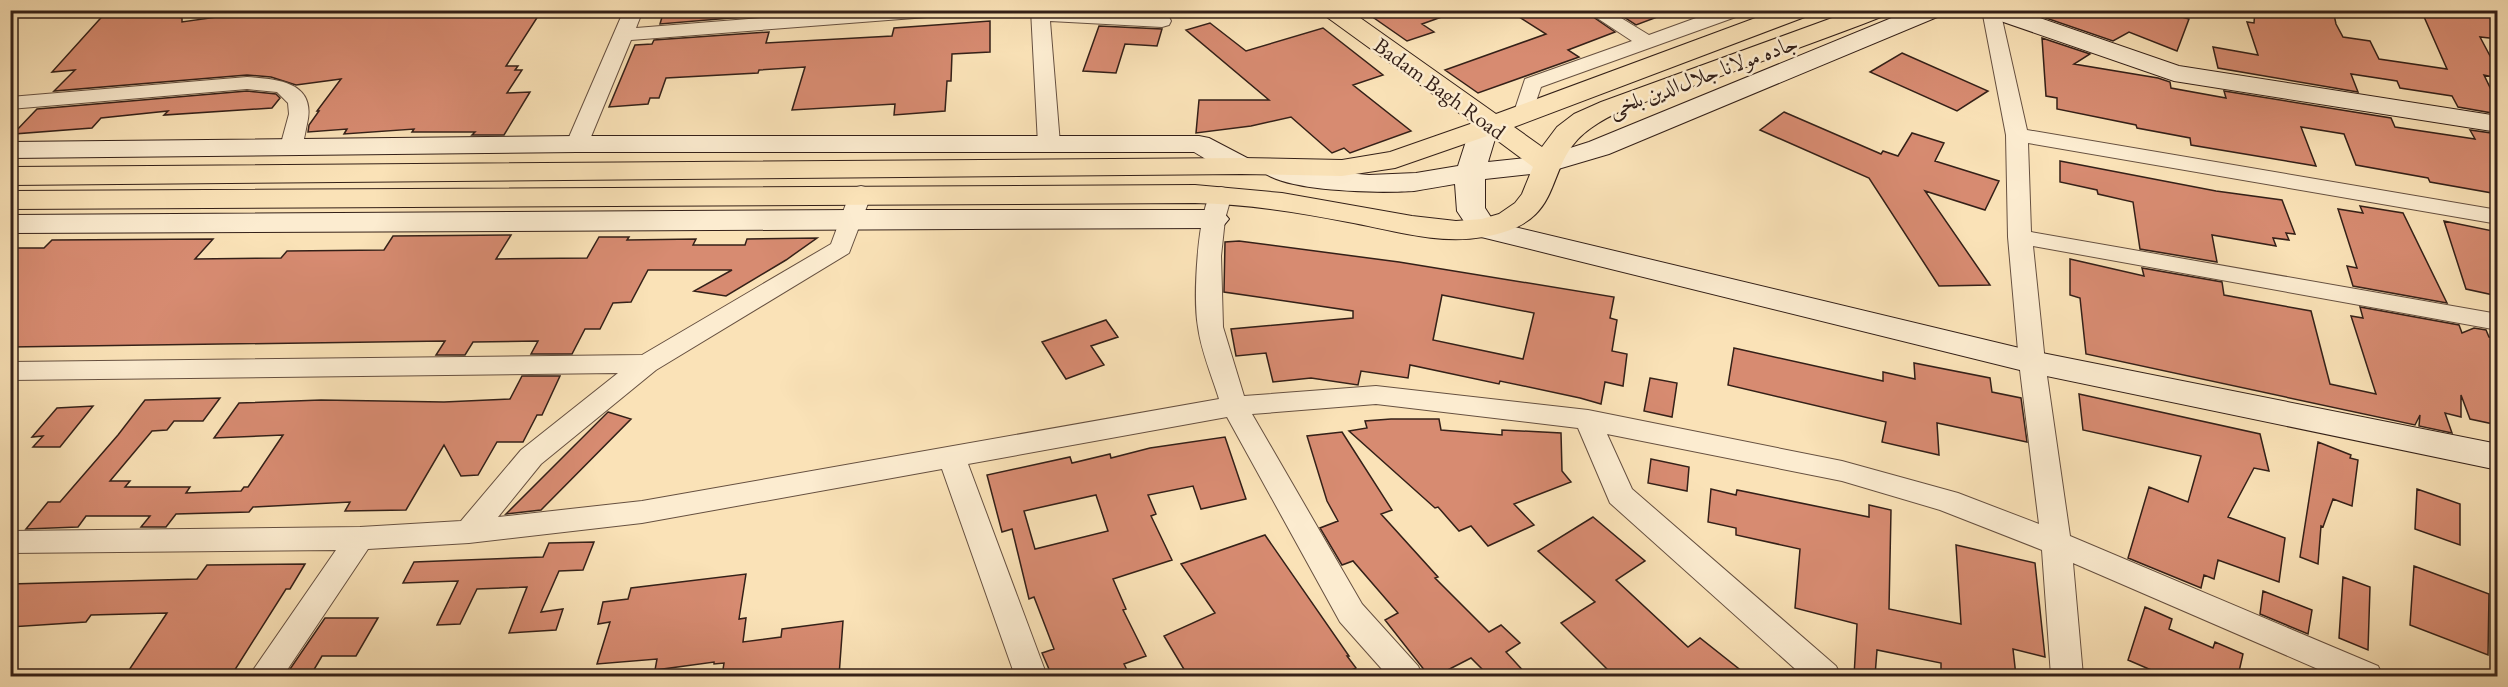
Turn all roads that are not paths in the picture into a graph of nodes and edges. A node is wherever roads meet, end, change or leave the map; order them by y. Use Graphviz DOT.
graph roads {
  1 [pos="183,10"];
  2 [pos="219,10"];
  3 [pos="634,10"];
  4 [pos="940,10"];
  5 [pos="1333,10"];
  6 [pos="1594,10"];
  7 [pos="1737,10"];
  8 [pos="1801,10"];
  9 [pos="1877,10"];
  10 [pos="1933,10"];
  11 [pos="1992,10"];
  12 [pos="1040,13"];
  13 [pos="1162,21"];
  14 [pos="623,35"];
  15 [pos="1647,42"];
  16 [pos="10,103"];
  17 [pos="1523,115"];
  18 [pos="2498,124"];
  19 [pos="1488,128"];
  20 [pos="2017,135"];
  21 [pos="577,144"];
  22 [pos="1049,144"];
  23 [pos="291,147"];
  24 [pos="10,150"];
  25 [pos="1548,164"];
  26 [pos="1241,166"];
  27 [pos="1272,166"];
  28 [pos="1472,172"];
  29 [pos="10,176"];
  30 [pos="10,200"];
  31 [pos="857,206"];
  32 [pos="1218,207"];
  33 [pos="2498,217"];
  34 [pos="10,224"];
  35 [pos="1484,229"];
  36 [pos="2020,237"];
  37 [pos="2498,322"];
  38 [pos="2032,362"];
  39 [pos="647,364"];
  40 [pos="10,371"];
  41 [pos="1234,406"];
  42 [pos="1588,420"];
  43 [pos="951,456"];
  44 [pos="2498,457"];
  45 [pos="469,532"];
  46 [pos="360,538"];
  47 [pos="10,542"];
  48 [pos="2056,543"];
  49 [pos="265,676"];
  50 [pos="1031,676"];
  51 [pos="1407,676"];
  52 [pos="1825,676"];
  53 [pos="2067,676"];
  54 [pos="2367,676"];
  1 -- 2 [label="street"];
  3 -- 14 [label="street"];
  4 -- 14 [label="street"];
  5 -- 19 [label="main road, Badam Bagh Road"];
  6 -- 15 [label="street"];
  7 -- 15 [label="street"];
  8 -- 17 [label="main road, جاده مولانا جلال‌الدین بلخی"];
  9 -- 25 [label="main road, جاده مولانا جلال‌الدین بلخی"];
  10 -- 25 [label="street"];
  11 -- 18 [label="street"];
  11 -- 20 [label="street"];
  12 -- 13 [label="street"];
  12 -- 22 [label="street"];
  14 -- 21 [label="street"];
  15 -- 17 [label="street"];
  16 -- 23 [label="street"];
  17 -- 19 [label="main road, جاده مولانا جلال‌الدین بلخی"];
  19 -- 25 [label="main road, Badam Bagh Road"];
  19 -- 27 [label="main road, جاده مولانا جلال‌الدین بلخی"];
  19 -- 28 [label="street"];
  20 -- 33 [label="street"];
  20 -- 36 [label="street"];
  21 -- 22 [label="street"];
  21 -- 23 [label="street"];
  22 -- 26 [label="street"];
  23 -- 24 [label="street"];
  25 -- 28 [label="street"];
  25 -- 35 [label="main road, جاده مولانا جلال‌الدین بلخی"];
  26 -- 27 [label="main road, جاده مولانا جلال‌الدین بلخی"];
  26 -- 29 [label="main road, جاده مولانا جلال‌الدین بلخی"];
  27 -- 28 [label="street"];
  28 -- 35 [label="street"];
  30 -- 31 [label="main road"];
  31 -- 32 [label="street"];
  31 -- 34 [label="street"];
  31 -- 39 [label="street"];
  32 -- 35 [label="main road, جاده مولانا جلال‌الدین بلخی"];
  32 -- 41 [label="street"];
  35 -- 38 [label="street"];
  36 -- 37 [label="street"];
  36 -- 38 [label="street"];
  38 -- 44 [label="street"];
  38 -- 48 [label="street"];
  39 -- 40 [label="street"];
  39 -- 45 [label="street"];
  41 -- 42 [label="street"];
  41 -- 43 [label="street"];
  41 -- 51 [label="street"];
  42 -- 48 [label="street"];
  42 -- 52 [label="street"];
  43 -- 45 [label="street"];
  43 -- 50 [label="street"];
  45 -- 46 [label="street"];
  46 -- 47 [label="street"];
  46 -- 49 [label="street"];
  48 -- 53 [label="street"];
  48 -- 54 [label="street"];
}
